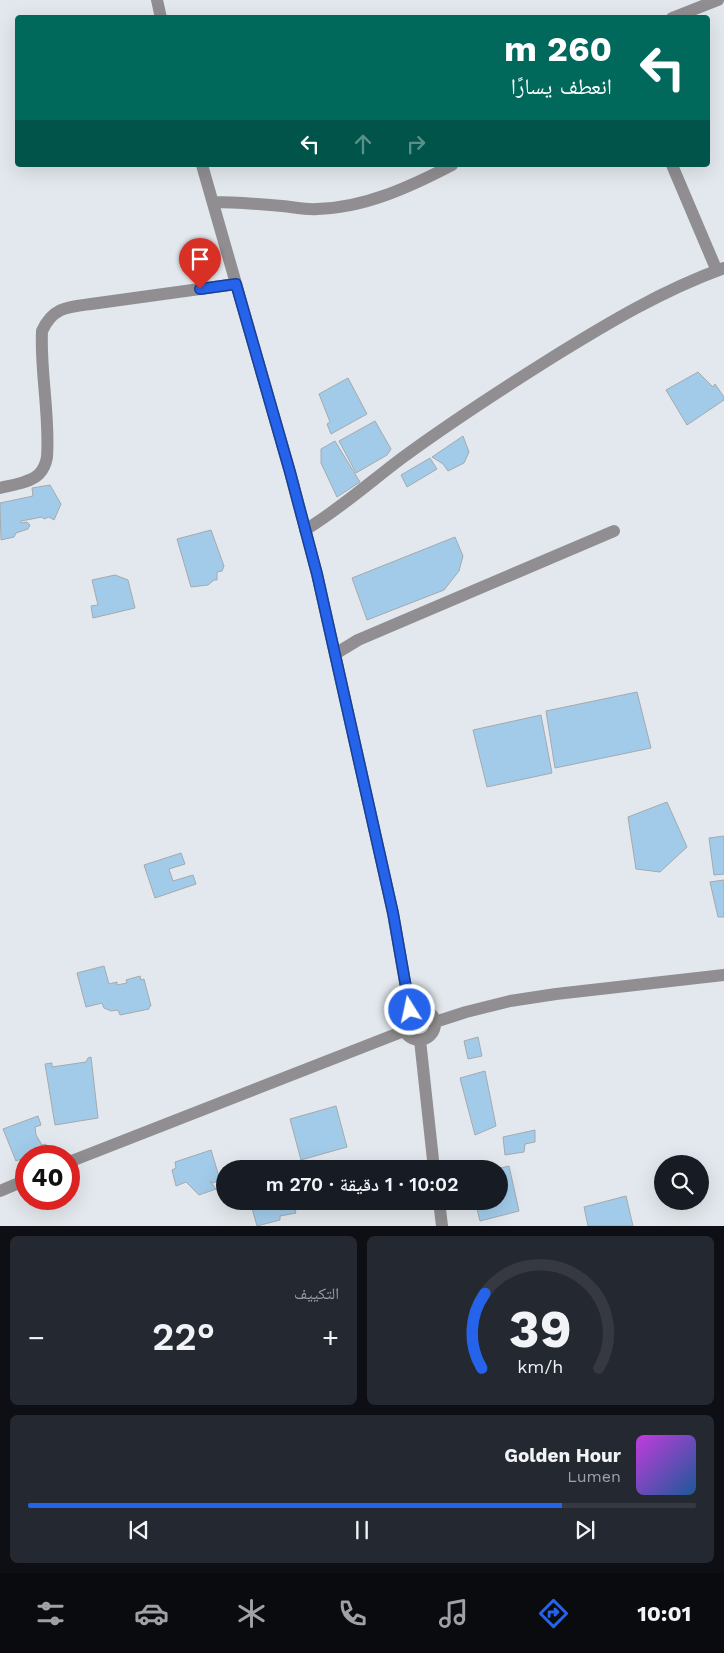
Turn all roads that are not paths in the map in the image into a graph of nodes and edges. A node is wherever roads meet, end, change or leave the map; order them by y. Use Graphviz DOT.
graph roads {
  1 [pos="157,0"];
  2 [pos="718,0"];
  3 [pos="160,15"];
  4 [pos="680,15"];
  5 [pos="203,167"];
  6 [pos="448,167"];
  7 [pos="673,167"];
  8 [pos="213,202"];
  9 [pos="720,270"];
  10 [pos="236,284"];
  11 [pos="0,488"];
  12 [pos="305,530"];
  13 [pos="614,530"];
  14 [pos="335,654"];
  15 [pos="724,975"];
  16 [pos="410,1010"];
  17 [pos="436,1022"];
  18 [pos="404,1030"];
  19 [pos="420,1040"];
  20 [pos="80,1158"];
  21 [pos="433,1160"];
  22 [pos="15,1184"];
  23 [pos="0,1190"];
  24 [pos="440,1210"];
  25 [pos="442,1226"];
  1 -- 3 [label="street"];
  2 -- 4 [label="street"];
  5 -- 8 [label="street"];
  6 -- 8 [label="street"];
  7 -- 9 [label="street"];
  8 -- 10 [label="street"];
  9 -- 12 [label="street"];
  10 -- 11 [label="street"];
  10 -- 12 [label="street"];
  12 -- 14 [label="street"];
  13 -- 14 [label="street"];
  14 -- 16 [label="street"];
  15 -- 17 [label="street"];
  16 -- 17 [label="street"];
  16 -- 18 [label="street"];
  17 -- 19 [label="street"];
  18 -- 19 [label="street"];
  18 -- 20 [label="street"];
  19 -- 21 [label="street"];
  22 -- 23 [label="street"];
  24 -- 25 [label="street"];
}
